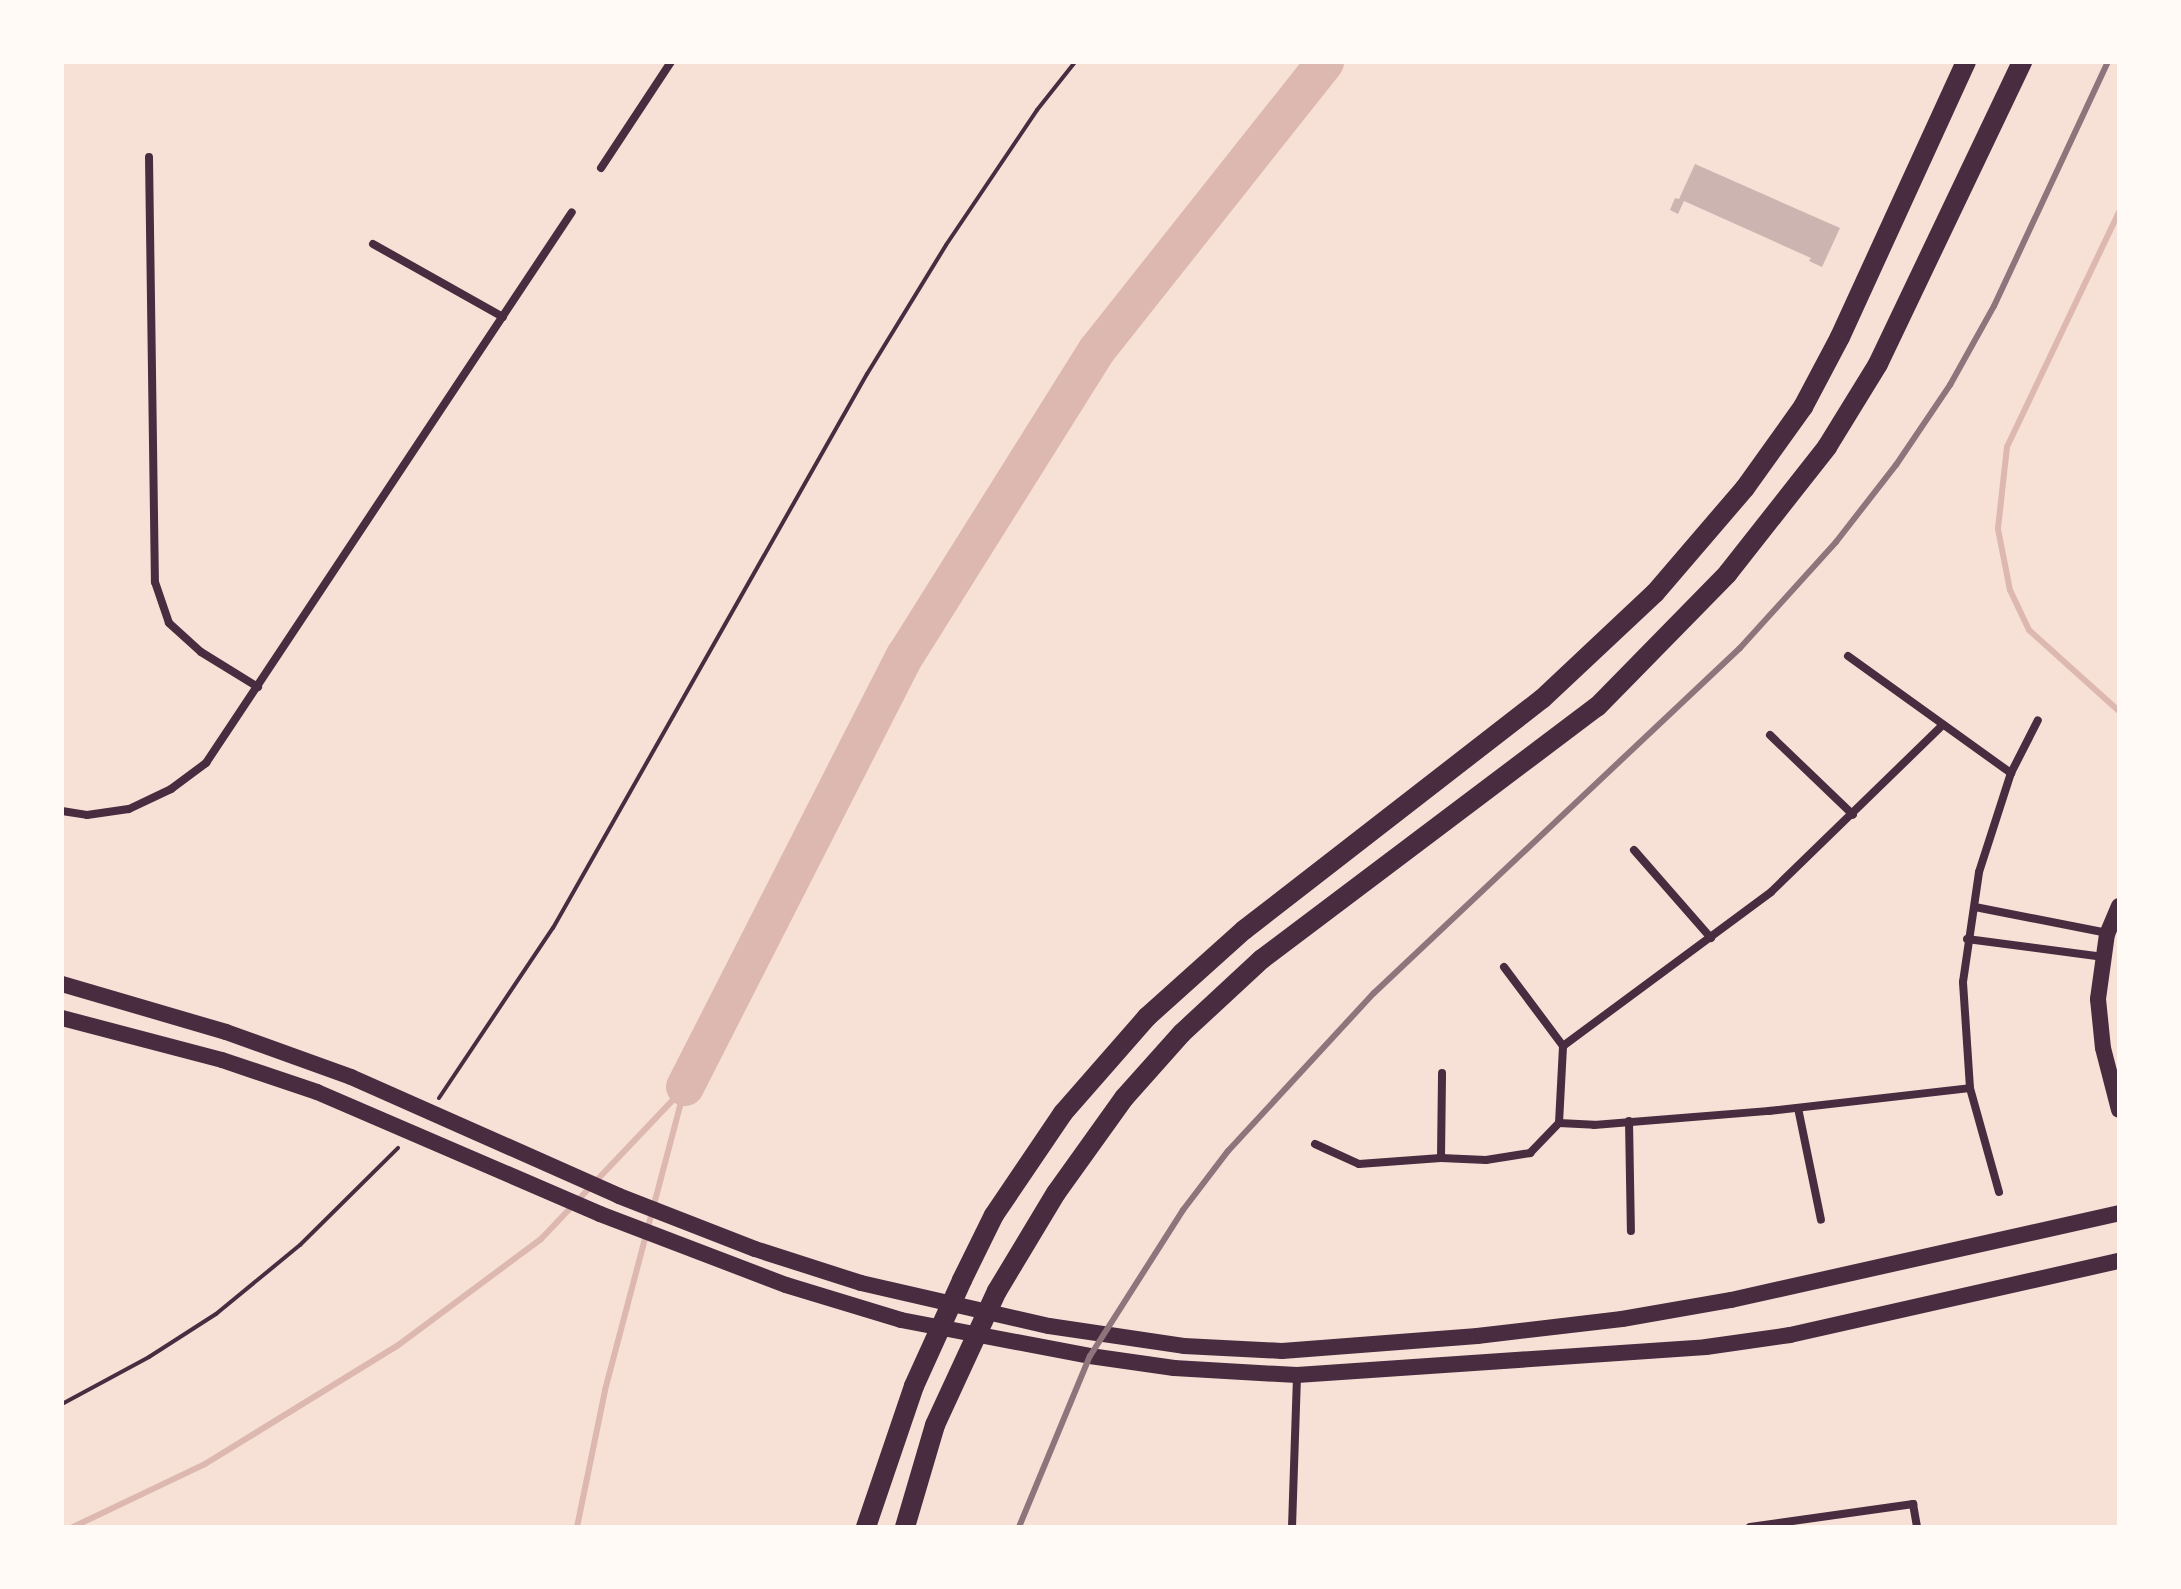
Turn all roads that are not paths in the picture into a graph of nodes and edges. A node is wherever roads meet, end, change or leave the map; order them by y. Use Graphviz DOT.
graph roads {
  1 [pos="671,62"];
  2 [pos="1966,62"];
  3 [pos="2022,62"];
  4 [pos="149,157"];
  5 [pos="601,168"];
  6 [pos="572,212"];
  7 [pos="373,244"];
  8 [pos="503,317"];
  9 [pos="1848,656"];
  10 [pos="258,687"];
  11 [pos="2038,720"];
  12 [pos="1943,725"];
  13 [pos="1770,735"];
  14 [pos="2011,773"];
  15 [pos="62,811"];
  16 [pos="1853,815"];
  17 [pos="1634,850"];
  18 [pos="2119,906"];
  19 [pos="1975,907"];
  20 [pos="2107,934"];
  21 [pos="1711,938"];
  22 [pos="1967,939"];
  23 [pos="2104,957"];
  24 [pos="1504,967"];
  25 [pos="62,984"];
  26 [pos="62,1018"];
  27 [pos="1563,1046"];
  28 [pos="1442,1073"];
  29 [pos="1970,1088"];
  30 [pos="1798,1108"];
  31 [pos="2119,1110"];
  32 [pos="1629,1121"];
  33 [pos="1559,1123"];
  34 [pos="1315,1144"];
  35 [pos="1441,1158"];
  36 [pos="1999,1192"];
  37 [pos="2119,1213"];
  38 [pos="1821,1220"];
  39 [pos="1631,1231"];
  40 [pos="2119,1261"];
  41 [pos="1297,1375"];
  42 [pos="866,1527"];
  43 [pos="905,1527"];
  44 [pos="1292,1527"];
  45 [pos="1750,1527"];
  46 [pos="1917,1527"];
  1 -- 5 [label="street"];
  2 -- 42 [label="main road"];
  3 -- 43 [label="main road"];
  4 -- 10 [label="street"];
  6 -- 8 [label="street"];
  7 -- 8 [label="street"];
  8 -- 10 [label="street"];
  9 -- 12 [label="street"];
  10 -- 15 [label="street"];
  11 -- 14 [label="street"];
  12 -- 14 [label="street"];
  12 -- 16 [label="street"];
  13 -- 16 [label="street"];
  14 -- 19 [label="street"];
  16 -- 21 [label="street"];
  17 -- 21 [label="street"];
  18 -- 20 [label="main road"];
  19 -- 20 [label="street"];
  19 -- 22 [label="street"];
  20 -- 23 [label="main road"];
  21 -- 27 [label="street"];
  22 -- 23 [label="street"];
  22 -- 29 [label="street"];
  23 -- 31 [label="main road"];
  24 -- 27 [label="street"];
  25 -- 37 [label="main road"];
  26 -- 41 [label="main road"];
  27 -- 33 [label="street"];
  28 -- 35 [label="street"];
  29 -- 30 [label="street"];
  29 -- 36 [label="street"];
  30 -- 32 [label="street"];
  30 -- 38 [label="street"];
  32 -- 33 [label="street"];
  32 -- 39 [label="street"];
  33 -- 35 [label="street"];
  34 -- 35 [label="street"];
  40 -- 41 [label="main road"];
  41 -- 44 [label="street"];
  45 -- 46 [label="street"];
}
